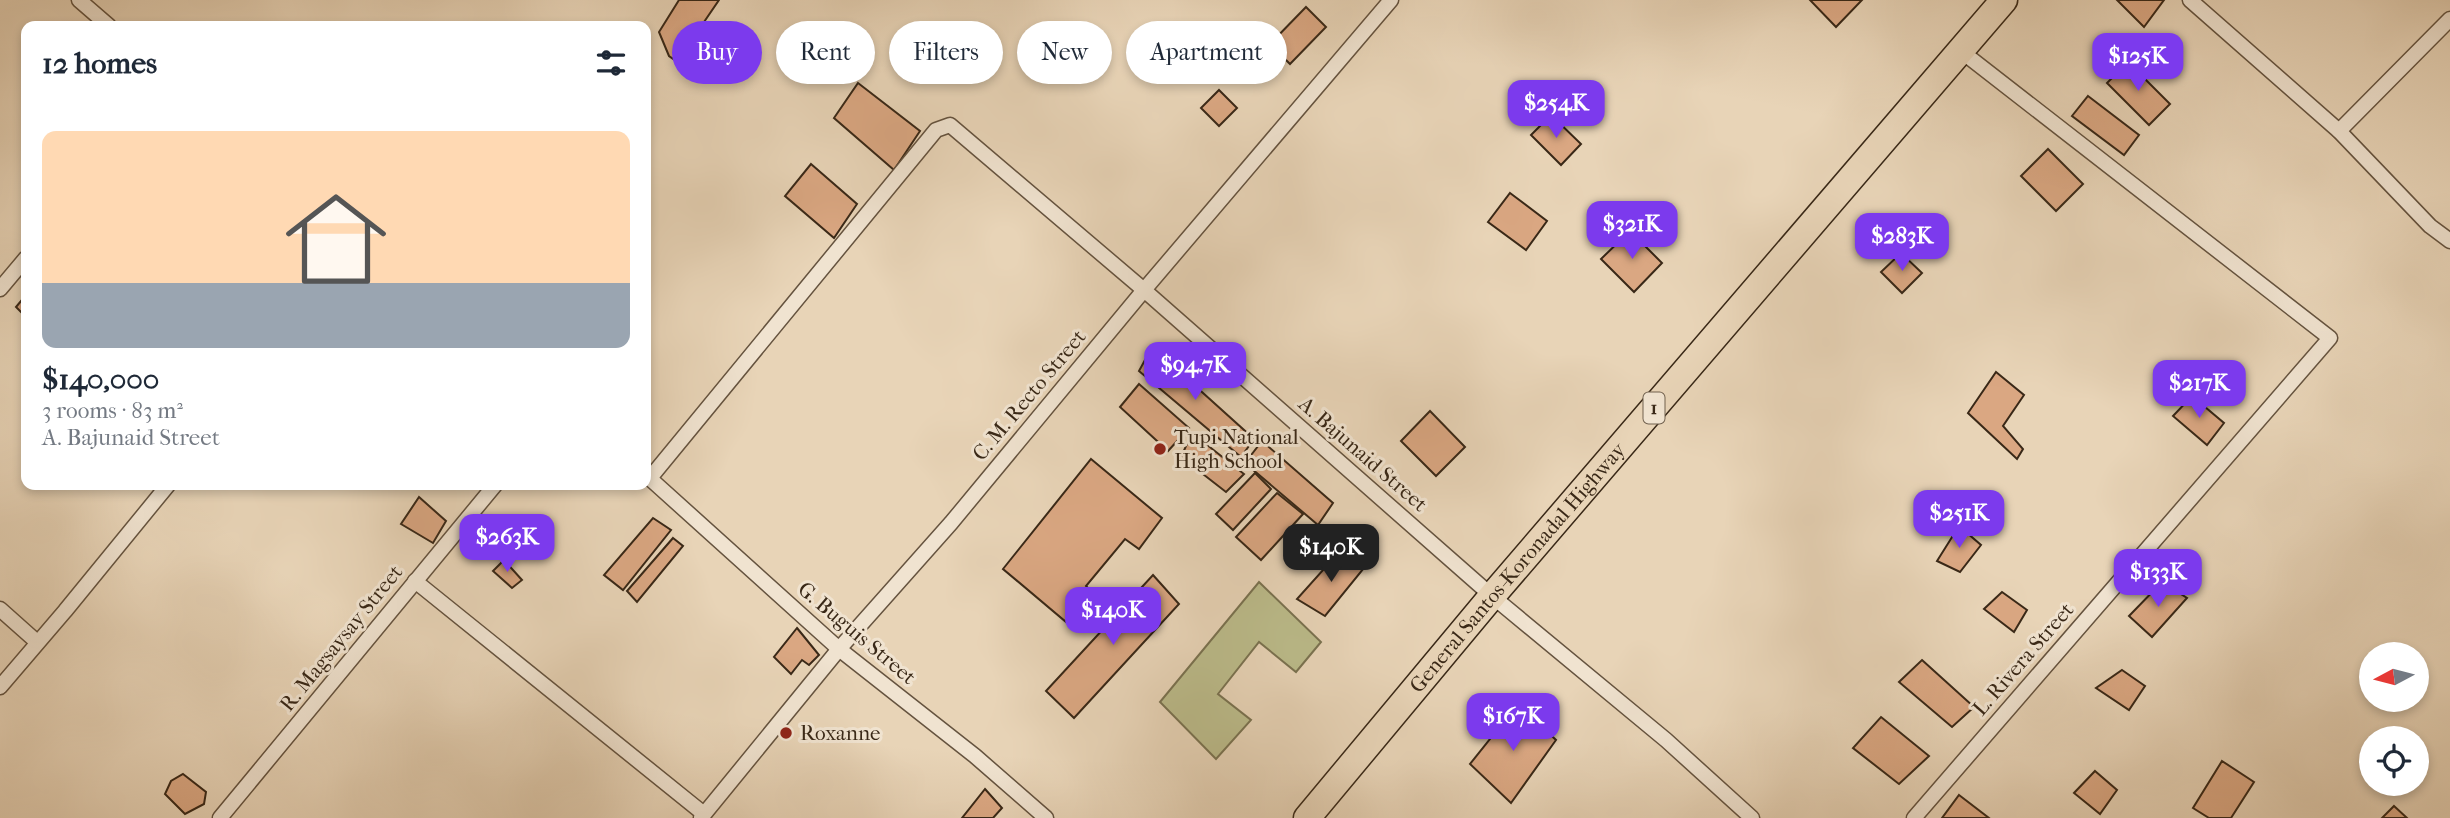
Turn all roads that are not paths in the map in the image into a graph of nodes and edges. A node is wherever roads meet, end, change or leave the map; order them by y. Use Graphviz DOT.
graph roads {
  1 [pos="79,0"];
  2 [pos="1391,0"];
  3 [pos="2004,0"];
  4 [pos="2190,0"];
  5 [pos="2450,19"];
  6 [pos="103,21"];
  7 [pos="1961,51"];
  8 [pos="2339,131"];
  9 [pos="2450,241"];
  10 [pos="21,264"];
  11 [pos="0,289"];
  12 [pos="1144,290"];
  13 [pos="651,472"];
  14 [pos="651,479"];
  15 [pos="164,490"];
  16 [pos="491,490"];
  17 [pos="415,581"];
  18 [pos="1492,596"];
  19 [pos="0,609"];
  20 [pos="37,642"];
  21 [pos="839,649"];
  22 [pos="0,687"];
  23 [pos="703,816"];
  24 [pos="220,818"];
  25 [pos="1046,818"];
  26 [pos="1307,818"];
  27 [pos="1752,818"];
  28 [pos="1914,818"];
  1 -- 6 [label="street"];
  2 -- 12 [label="street, C. M. Recto Street"];
  3 -- 7 [label="highway, General Santos-Koronadal Highway / 1"];
  4 -- 8 [label="street"];
  5 -- 8 [label="street"];
  7 -- 18 [label="highway, General Santos-Koronadal Highway / 1"];
  7 -- 28 [label="street, L. Rivera Street"];
  8 -- 9 [label="street"];
  10 -- 11 [label="street"];
  12 -- 13 [label="street, A. Bajunaid Street"];
  12 -- 18 [label="street, A. Bajunaid Street"];
  12 -- 21 [label="street, C. M. Recto Street"];
  14 -- 21 [label="street, G. Buguis Street"];
  15 -- 20 [label="street"];
  16 -- 17 [label="street, R. Magsaysay Street"];
  17 -- 23 [label="street"];
  17 -- 24 [label="street, R. Magsaysay Street"];
  18 -- 26 [label="highway, General Santos-Koronadal Highway / 1"];
  18 -- 27 [label="street, A. Bajunaid Street"];
  19 -- 20 [label="street"];
  20 -- 22 [label="street"];
  21 -- 23 [label="street, C. M. Recto Street"];
  21 -- 25 [label="street, G. Buguis Street"];
}
